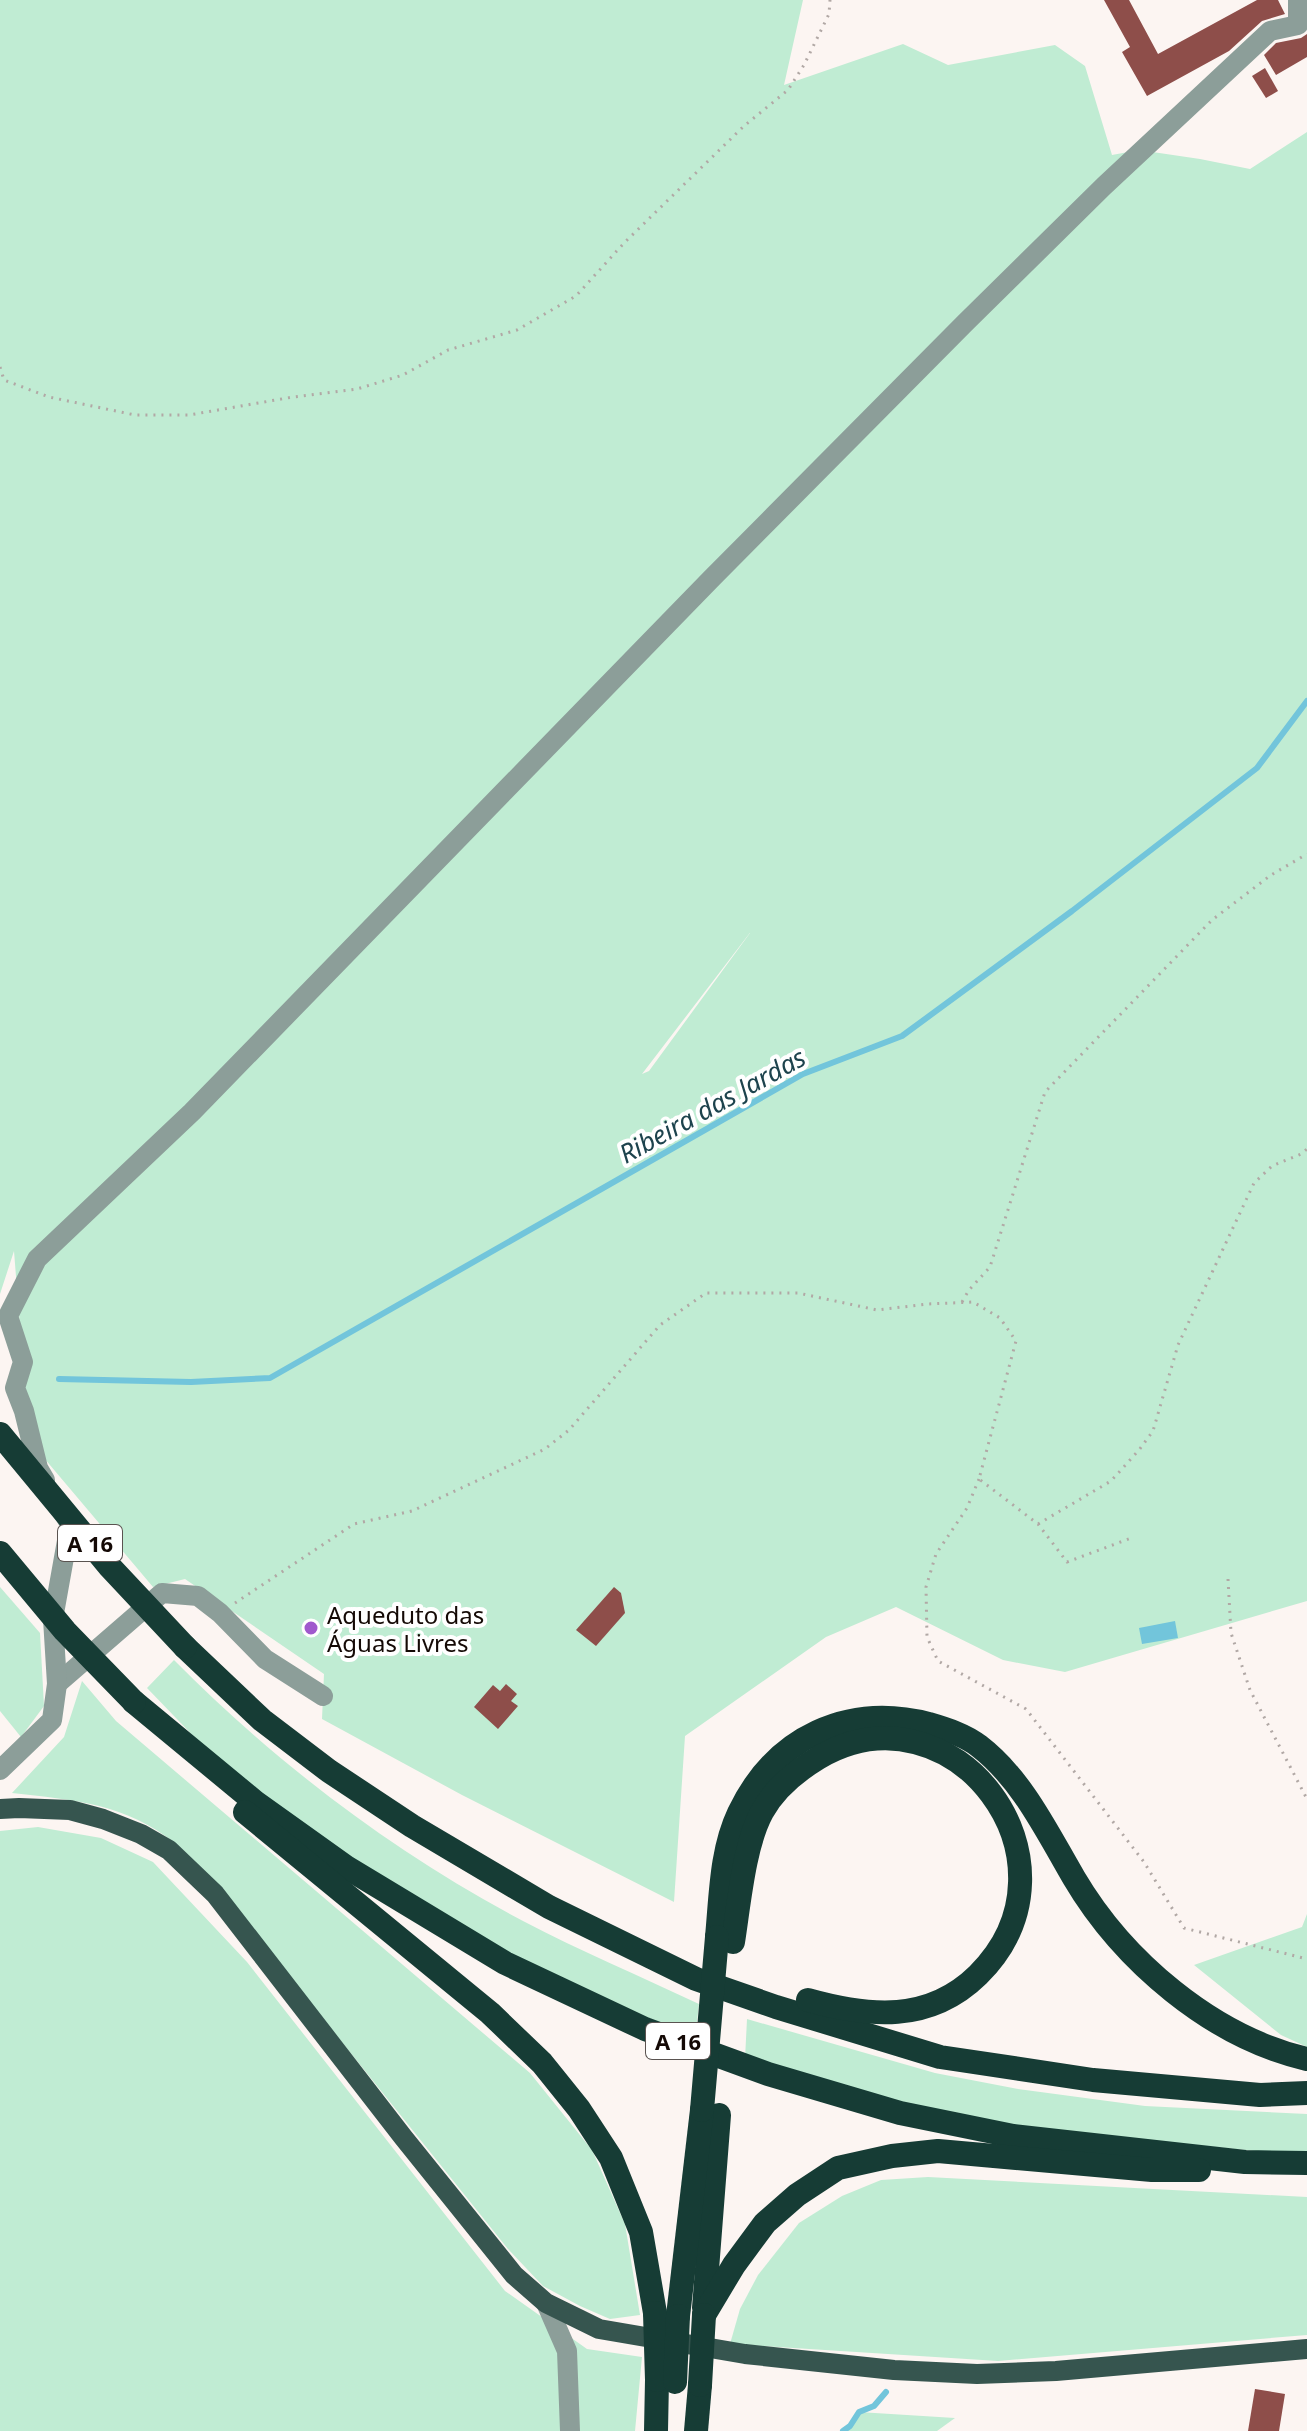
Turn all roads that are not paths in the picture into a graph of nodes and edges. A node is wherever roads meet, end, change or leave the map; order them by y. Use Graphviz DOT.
graph roads {
  1 [pos="1298,0"];
  2 [pos="0,1434"];
  3 [pos="0,1553"];
  4 [pos="57,1684"];
  5 [pos="323,1696"];
  6 [pos="139,1708"];
  7 [pos="0,1770"];
  8 [pos="0,1809"];
  9 [pos="725,1940"];
  10 [pos="642,1952"];
  11 [pos="1307,2059"];
  12 [pos="1307,2093"];
  13 [pos="710,2112"];
  14 [pos="1245,2162"];
  15 [pos="1307,2163"];
  16 [pos="546,2303"];
  17 [pos="667,2314"];
  18 [pos="704,2315"];
  19 [pos="1307,2349"];
  20 [pos="666,2381"];
  21 [pos="570,2431"];
  22 [pos="656,2431"];
  23 [pos="669,2431"];
  24 [pos="696,2431"];
  1 -- 4 [label="street"];
  2 -- 10 [label="highway, A 16, bridge"];
  3 -- 6 [label="highway, A 16, bridge"];
  4 -- 5 [label="street"];
  4 -- 7 [label="street"];
  6 -- 14 [label="highway, A 16"];
  6 -- 17 [label="highway, A 16"];
  8 -- 16 [label="main road"];
  9 -- 10 [label="highway, A 16"];
  9 -- 11 [label="highway, A 16"];
  9 -- 13 [label="highway, A 16, bridge"];
  10 -- 12 [label="highway, A 16"];
  13 -- 17 [label="highway, A 16"];
  13 -- 18 [label="highway, A 16"];
  14 -- 15 [label="highway, A 16"];
  14 -- 18 [label="highway, A 16"];
  16 -- 19 [label="main road"];
  16 -- 21 [label="street"];
  17 -- 20 [label="highway, A 16, bridge"];
  18 -- 24 [label="highway, A 16, bridge"];
  20 -- 22 [label="highway, A 16"];
  20 -- 23 [label="highway, A 16"];
}
